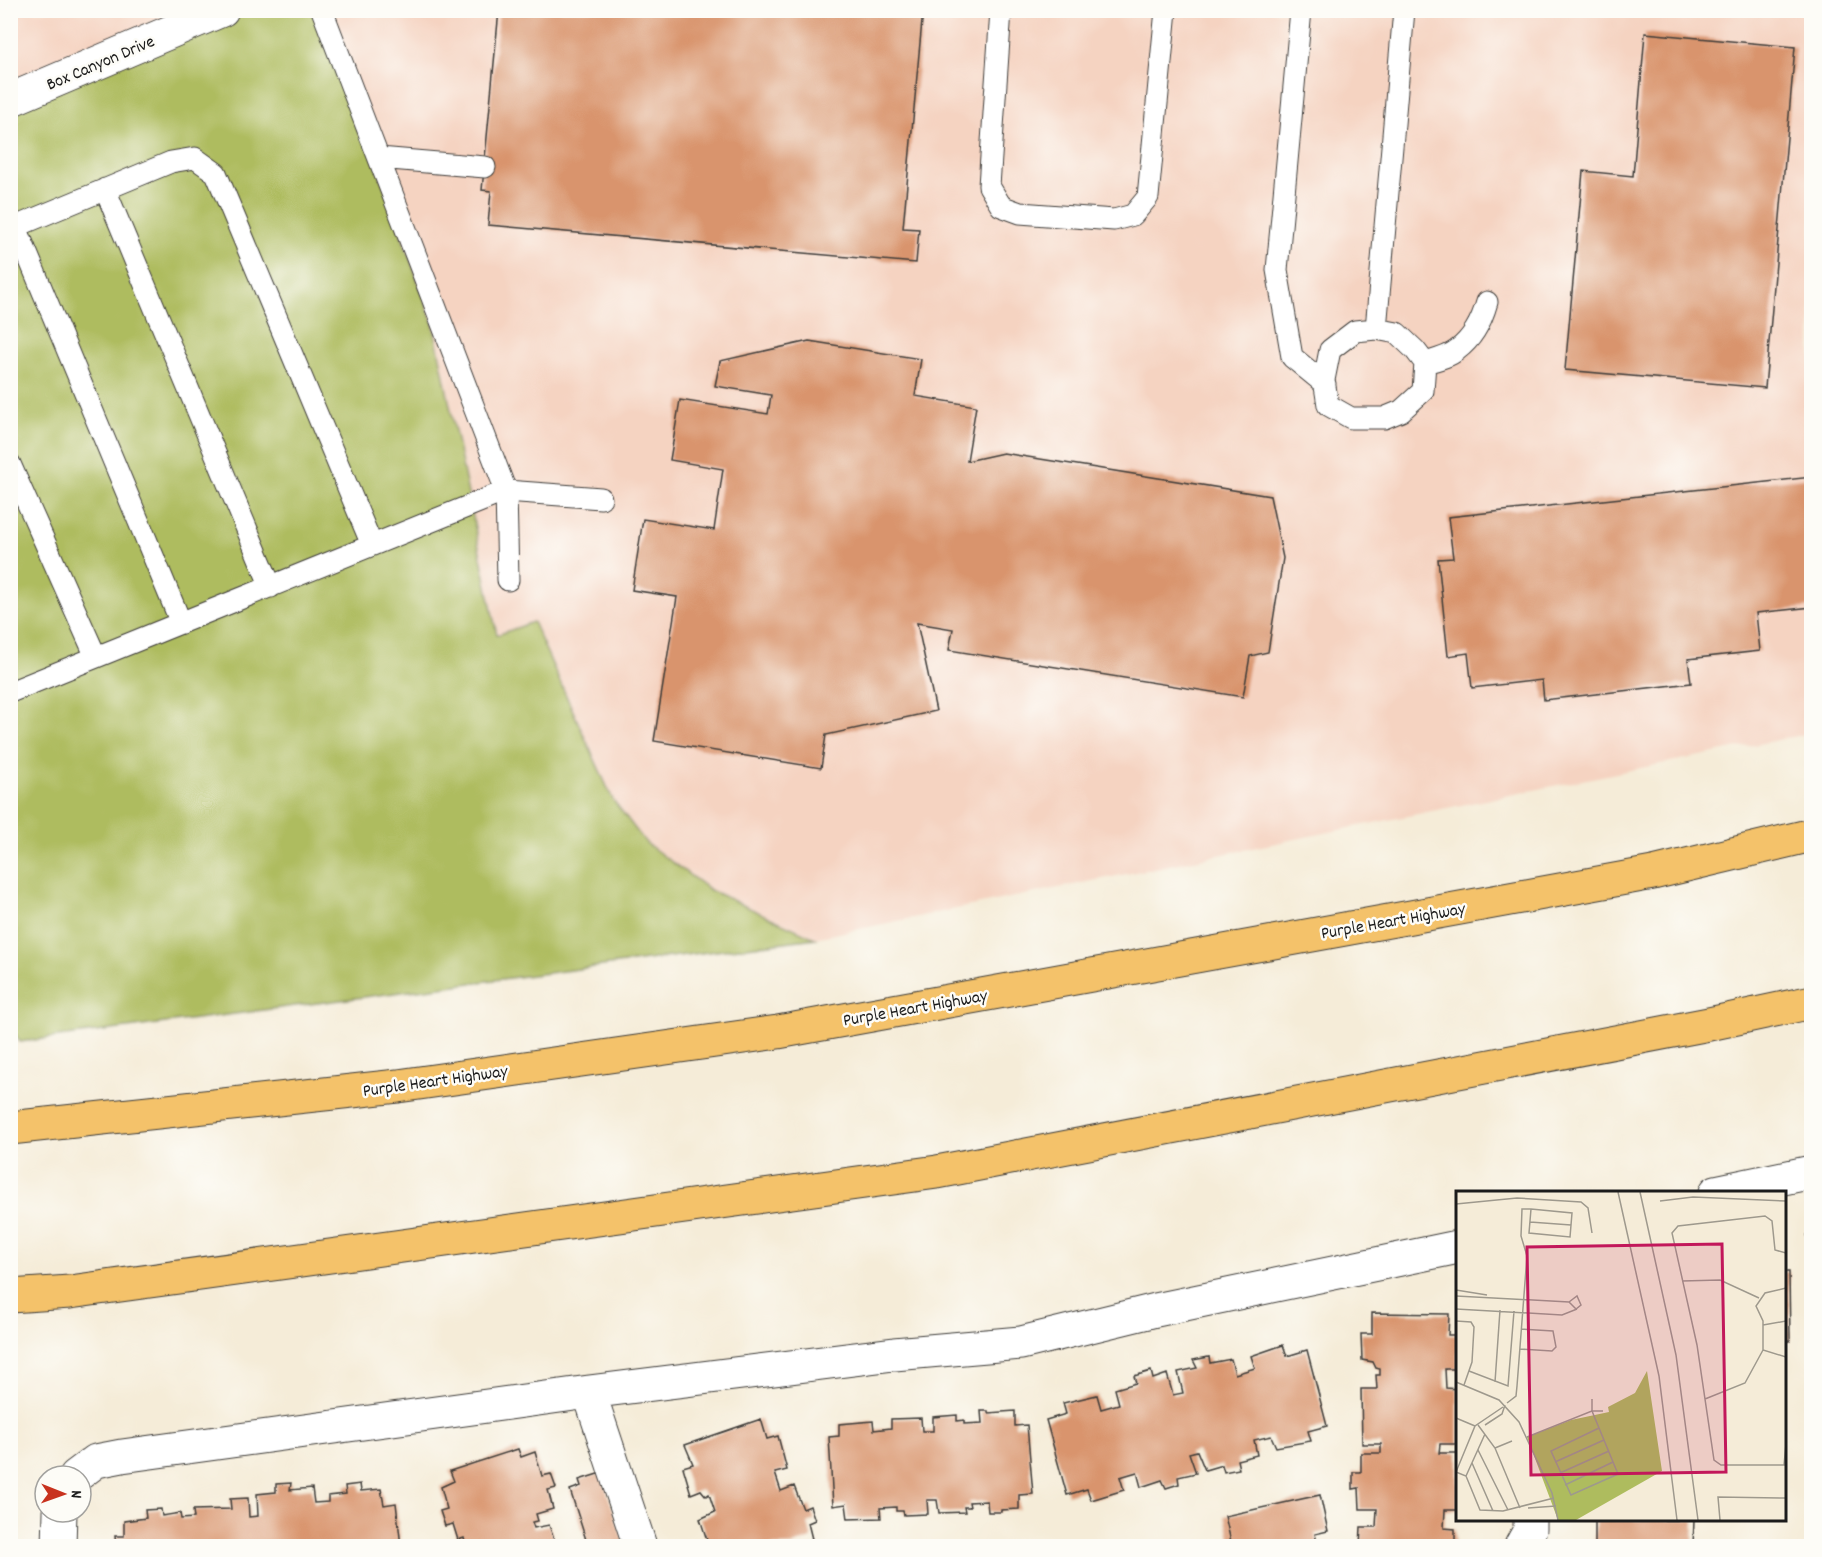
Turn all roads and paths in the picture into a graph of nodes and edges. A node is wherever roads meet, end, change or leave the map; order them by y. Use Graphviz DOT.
graph roads {
  1 [pos="222,10"];
  2 [pos="321,10"];
  3 [pos="1001,10"];
  4 [pos="1166,10"];
  5 [pos="1301,10"];
  6 [pos="1404,10"];
  7 [pos="10,100"];
  8 [pos="379,158"];
  9 [pos="485,167"];
  10 [pos="105,189"];
  11 [pos="13,228"];
  12 [pos="1487,302"];
  13 [pos="1376,329"];
  14 [pos="1425,363"];
  15 [pos="1325,384"];
  16 [pos="10,464"];
  17 [pos="506,491"];
  18 [pos="601,498"];
  19 [pos="372,545"];
  20 [pos="508,580"];
  21 [pos="271,586"];
  22 [pos="181,623"];
  23 [pos="96,657"];
  24 [pos="10,692"];
  25 [pos="1812,835"];
  26 [pos="1812,1002"];
  27 [pos="10,1128"];
  28 [pos="1812,1173"];
  29 [pos="1721,1191"];
  30 [pos="1456,1246"];
  31 [pos="10,1296"];
  32 [pos="589,1392"];
  33 [pos="92,1464"];
  34 [pos="1530,1521"];
  35 [pos="60,1524"];
  36 [pos="59,1546"];
  37 [pos="640,1546"];
  38 [pos="1521,1546"];
  1 -- 7 [label="street, Box Canyon Drive"];
  2 -- 8 [label="lane"];
  3 -- 4 [label="lane"];
  5 -- 15 [label="lane"];
  6 -- 13 [label="lane"];
  8 -- 9 [label="lane"];
  8 -- 17 [label="lane"];
  10 -- 11 [label="lane"];
  10 -- 19 [label="lane"];
  10 -- 21 [label="lane"];
  11 -- 22 [label="lane"];
  12 -- 14 [label="lane"];
  13 -- 14 [label="lane"];
  13 -- 15 [label="lane"];
  14 -- 15 [label="lane"];
  16 -- 23 [label="lane"];
  17 -- 18 [label="lane"];
  17 -- 19 [label="lane"];
  17 -- 20 [label="lane"];
  19 -- 21 [label="lane"];
  21 -- 22 [label="lane"];
  22 -- 23 [label="lane"];
  23 -- 24 [label="lane"];
  25 -- 27 [label="highway, Purple Heart Highway"];
  26 -- 31 [label="highway"];
  28 -- 29 [label="street"];
  30 -- 32 [label="street"];
  32 -- 33 [label="street"];
  32 -- 37 [label="street"];
  34 -- 38 [label="street"];
  35 -- 36 [label="street"];
}
